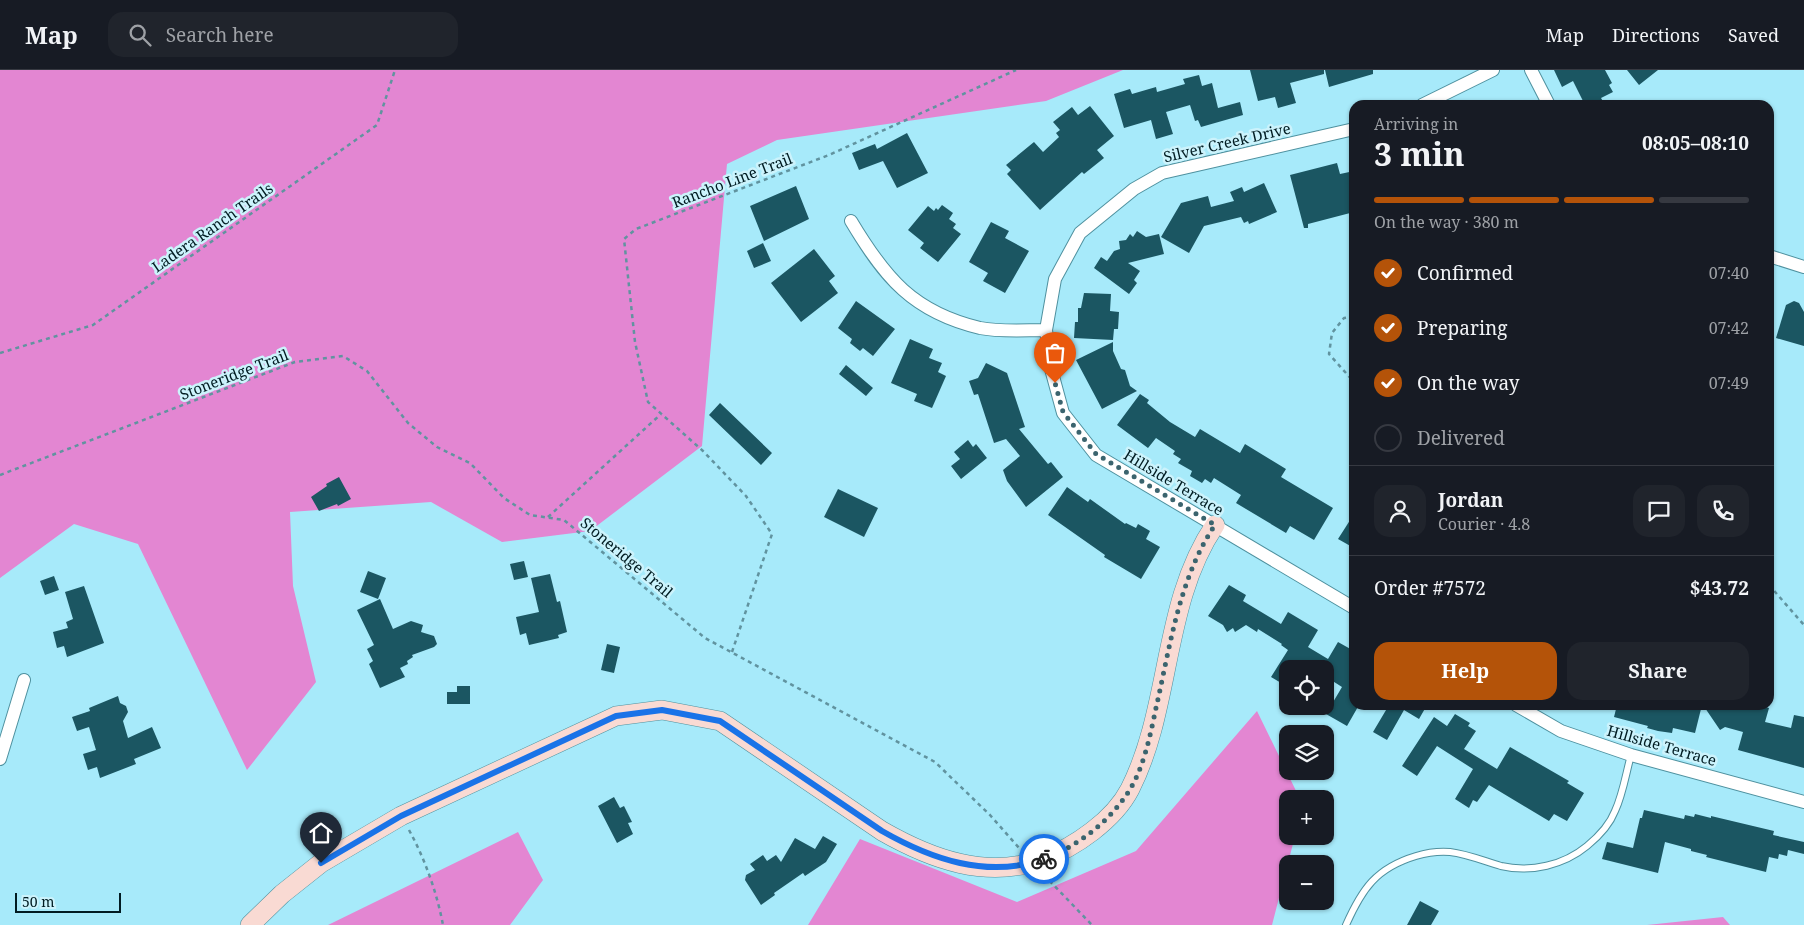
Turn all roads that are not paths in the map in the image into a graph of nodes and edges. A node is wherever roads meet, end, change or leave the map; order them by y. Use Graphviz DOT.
graph roads {
  1 [pos="1492,70"];
  2 [pos="1532,70"];
  3 [pos="1432,100"];
  4 [pos="1547,100"];
  5 [pos="1349,131"];
  6 [pos="851,222"];
  7 [pos="1774,258"];
  8 [pos="1804,267"];
  9 [pos="1046,330"];
  10 [pos="1215,525"];
  11 [pos="1349,605"];
  12 [pos="24,680"];
  13 [pos="1525,710"];
  14 [pos="1631,755"];
  15 [pos="0,759"];
  16 [pos="1804,802"];
  17 [pos="250,925"];
  18 [pos="1346,925"];
  1 -- 3 [label="street"];
  2 -- 4 [label="street"];
  5 -- 9 [label="street, Silver Creek Drive"];
  6 -- 9 [label="street"];
  7 -- 8 [label="street"];
  9 -- 10 [label="street, Hillside Terrace"];
  10 -- 11 [label="street, Hillside Terrace"];
  10 -- 17 [label="street"];
  12 -- 15 [label="street"];
  13 -- 14 [label="street, Hillside Terrace"];
  14 -- 16 [label="street, Hillside Terrace"];
  14 -- 18 [label="lane"];
}
